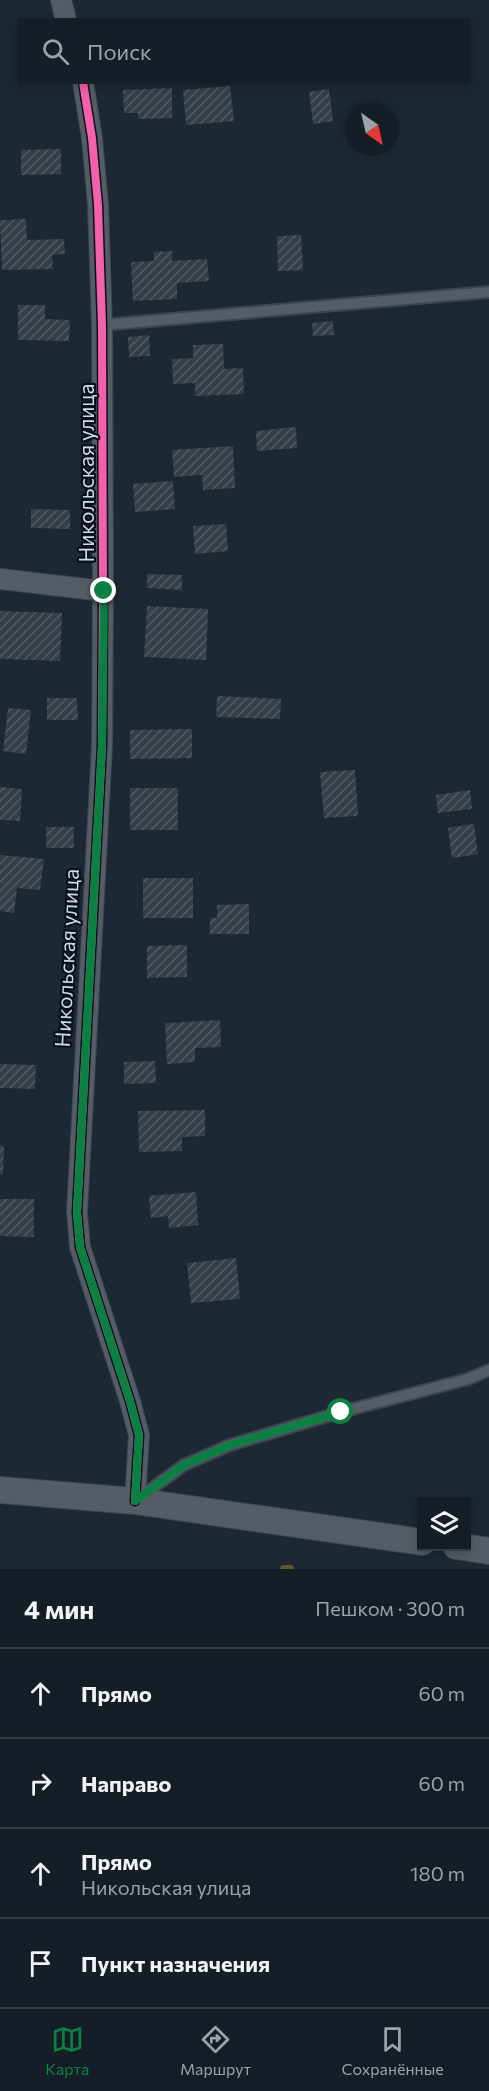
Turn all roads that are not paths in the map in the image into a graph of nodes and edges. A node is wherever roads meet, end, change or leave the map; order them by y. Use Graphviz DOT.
graph roads {
  1 [pos="61,0"];
  2 [pos="66,18"];
  3 [pos="83,84"];
  4 [pos="489,292"];
  5 [pos="102,325"];
  6 [pos="0,579"];
  7 [pos="104,591"];
  8 [pos="489,1370"];
  9 [pos="0,1490"];
  10 [pos="135,1501"];
  11 [pos="417,1541"];
  12 [pos="471,1548"];
  13 [pos="489,1551"];
  1 -- 2 [label="street"];
  3 -- 5 [label="street, Никольская улица"];
  4 -- 5 [label="lane"];
  5 -- 7 [label="street, Никольская улица"];
  6 -- 7 [label="street"];
  7 -- 10 [label="street, Никольская улица"];
  8 -- 10 [label="lane"];
  9 -- 10 [label="street"];
  10 -- 11 [label="street"];
  12 -- 13 [label="street"];
}
